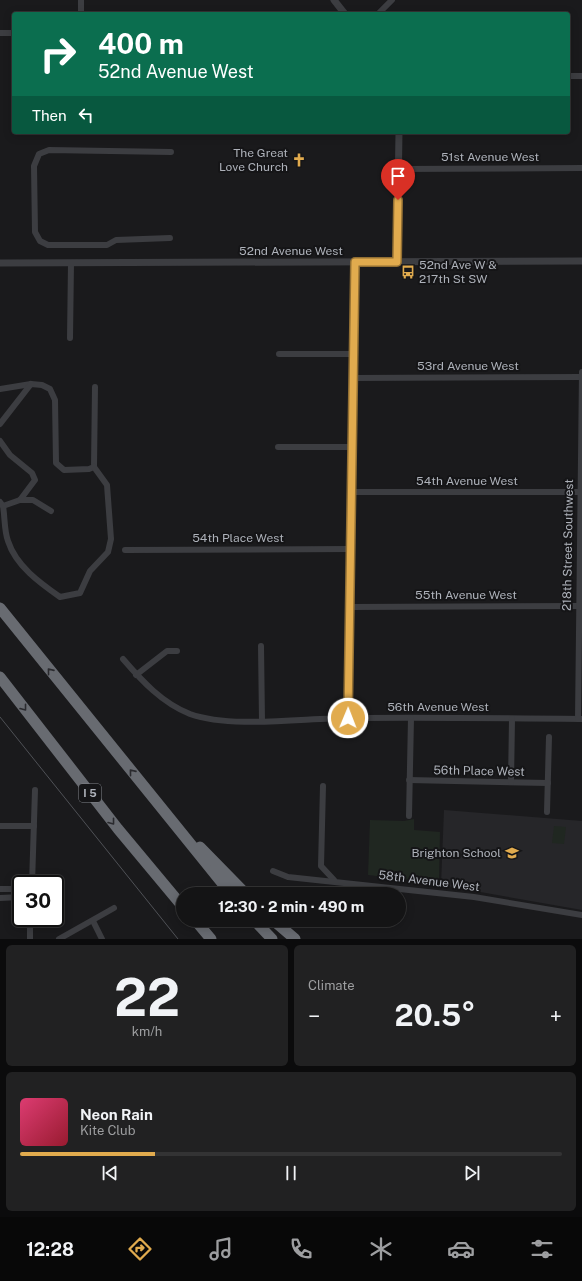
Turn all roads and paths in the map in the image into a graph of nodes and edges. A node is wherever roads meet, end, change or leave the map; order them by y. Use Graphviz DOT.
graph roads {
  1 [pos="81,0"];
  2 [pos="334,0"];
  3 [pos="392,0"];
  4 [pos="81,12"];
  5 [pos="343,12"];
  6 [pos="380,12"];
  7 [pos="0,33"];
  8 [pos="12,33"];
  9 [pos="570,76"];
  10 [pos="582,76"];
  11 [pos="398,134"];
  12 [pos="171,152"];
  13 [pos="582,168"];
  14 [pos="398,169"];
  15 [pos="170,238"];
  16 [pos="582,261"];
  17 [pos="355,262"];
  18 [pos="397,262"];
  19 [pos="0,263"];
  20 [pos="70,263"];
  21 [pos="70,338"];
  22 [pos="279,354"];
  23 [pos="354,354"];
  24 [pos="582,372"];
  25 [pos="582,377"];
  26 [pos="354,378"];
  27 [pos="31,384"];
  28 [pos="95,387"];
  29 [pos="0,389"];
  30 [pos="0,424"];
  31 [pos="0,441"];
  32 [pos="278,447"];
  33 [pos="352,447"];
  34 [pos="94,467"];
  35 [pos="352,492"];
  36 [pos="581,492"];
  37 [pos="20,500"];
  38 [pos="2,504"];
  39 [pos="51,511"];
  40 [pos="351,549"];
  41 [pos="125,550"];
  42 [pos="580,606"];
  43 [pos="350,607"];
  44 [pos="0,608"];
  45 [pos="261,646"];
  46 [pos="177,651"];
  47 [pos="123,659"];
  48 [pos="136,675"];
  49 [pos="0,677"];
  50 [pos="348,718"];
  51 [pos="411,718"];
  52 [pos="512,719"];
  53 [pos="580,719"];
  54 [pos="262,721"];
  55 [pos="549,737"];
  56 [pos="409,780"];
  57 [pos="511,782"];
  58 [pos="548,783"];
  59 [pos="323,786"];
  60 [pos="35,790"];
  61 [pos="156,803"];
  62 [pos="547,812"];
  63 [pos="409,816"];
  64 [pos="0,826"];
  65 [pos="34,826"];
  66 [pos="273,871"];
  67 [pos="32,875"];
  68 [pos="334,880"];
  69 [pos="225,887"];
  70 [pos="239,887"];
  71 [pos="0,889"];
  72 [pos="12,889"];
  73 [pos="0,898"];
  74 [pos="12,898"];
  75 [pos="176,899"];
  76 [pos="114,908"];
  77 [pos="582,915"];
  78 [pos="93,921"];
  79 [pos="30,927"];
  80 [pos="201,927"];
  81 [pos="261,927"];
  82 [pos="281,927"];
  83 [pos="30,939"];
  84 [pos="59,939"];
  85 [pos="102,939"];
  86 [pos="211,939"];
  87 [pos="272,939"];
  88 [pos="295,939"];
  1 -- 4 [label="street"];
  2 -- 5 [label="street"];
  3 -- 6 [label="street"];
  7 -- 8 [label="street"];
  9 -- 10 [label="street"];
  11 -- 14 [label="street"];
  12 -- 15 [label="street"];
  13 -- 14 [label="street, 51st Avenue West"];
  14 -- 18 [label="street"];
  16 -- 18 [label="street, 52nd Avenue West"];
  17 -- 18 [label="street, 52nd Avenue West"];
  17 -- 20 [label="street, 52nd Avenue West"];
  17 -- 23 [label="street"];
  19 -- 20 [label="street, 52nd Avenue West"];
  20 -- 21 [label="street"];
  22 -- 23 [label="street"];
  23 -- 26 [label="street"];
  24 -- 25 [label="street, 218th Street Southwest"];
  25 -- 26 [label="street, 53rd Avenue West"];
  25 -- 36 [label="street, 218th Street Southwest"];
  26 -- 33 [label="street"];
  27 -- 29 [label="street"];
  27 -- 30 [label="street"];
  27 -- 34 [label="street"];
  28 -- 34 [label="street"];
  31 -- 37 [label="street"];
  32 -- 33 [label="street"];
  33 -- 35 [label="street"];
  34 -- 38 [label="street"];
  35 -- 36 [label="street, 54th Avenue West"];
  35 -- 40 [label="street"];
  36 -- 42 [label="street, 218th Street Southwest"];
  37 -- 38 [label="street"];
  37 -- 39 [label="street"];
  40 -- 41 [label="street, 54th Place West"];
  40 -- 43 [label="street"];
  42 -- 43 [label="street, 55th Avenue West"];
  42 -- 53 [label="street, 218th Street Southwest"];
  43 -- 50 [label="street"];
  61 -- 44 [label="highway, one-way"];
  45 -- 54 [label="street"];
  46 -- 48 [label="street"];
  47 -- 48 [label="street, 56th Avenue West"];
  48 -- 54 [label="street, 56th Avenue West"];
  49 -- 75 [label="highway, I 5, one-way"];
  50 -- 51 [label="street, 56th Avenue West"];
  50 -- 54 [label="street, 56th Avenue West"];
  51 -- 52 [label="street, 56th Avenue West"];
  51 -- 56 [label="street"];
  52 -- 53 [label="street, 56th Avenue West"];
  52 -- 57 [label="street"];
  55 -- 58 [label="street"];
  56 -- 57 [label="street, 56th Place West"];
  56 -- 63 [label="street"];
  57 -- 58 [label="street, 56th Place West"];
  58 -- 62 [label="street"];
  59 -- 68 [label="street"];
  60 -- 65 [label="street"];
  61 -- 69 [label="highway"];
  61 -- 70 [label="highway"];
  64 -- 65 [label="street"];
  65 -- 67 [label="street"];
  66 -- 68 [label="street, 58th Avenue West"];
  68 -- 77 [label="street, 58th Avenue West"];
  71 -- 72 [label="street"];
  73 -- 74 [label="street"];
  76 -- 78 [label="street"];
  78 -- 84 [label="street"];
  78 -- 85 [label="street"];
  79 -- 83 [label="street"];
  80 -- 86 [label="highway"];
  81 -- 87 [label="highway"];
  82 -- 88 [label="highway"];
}
